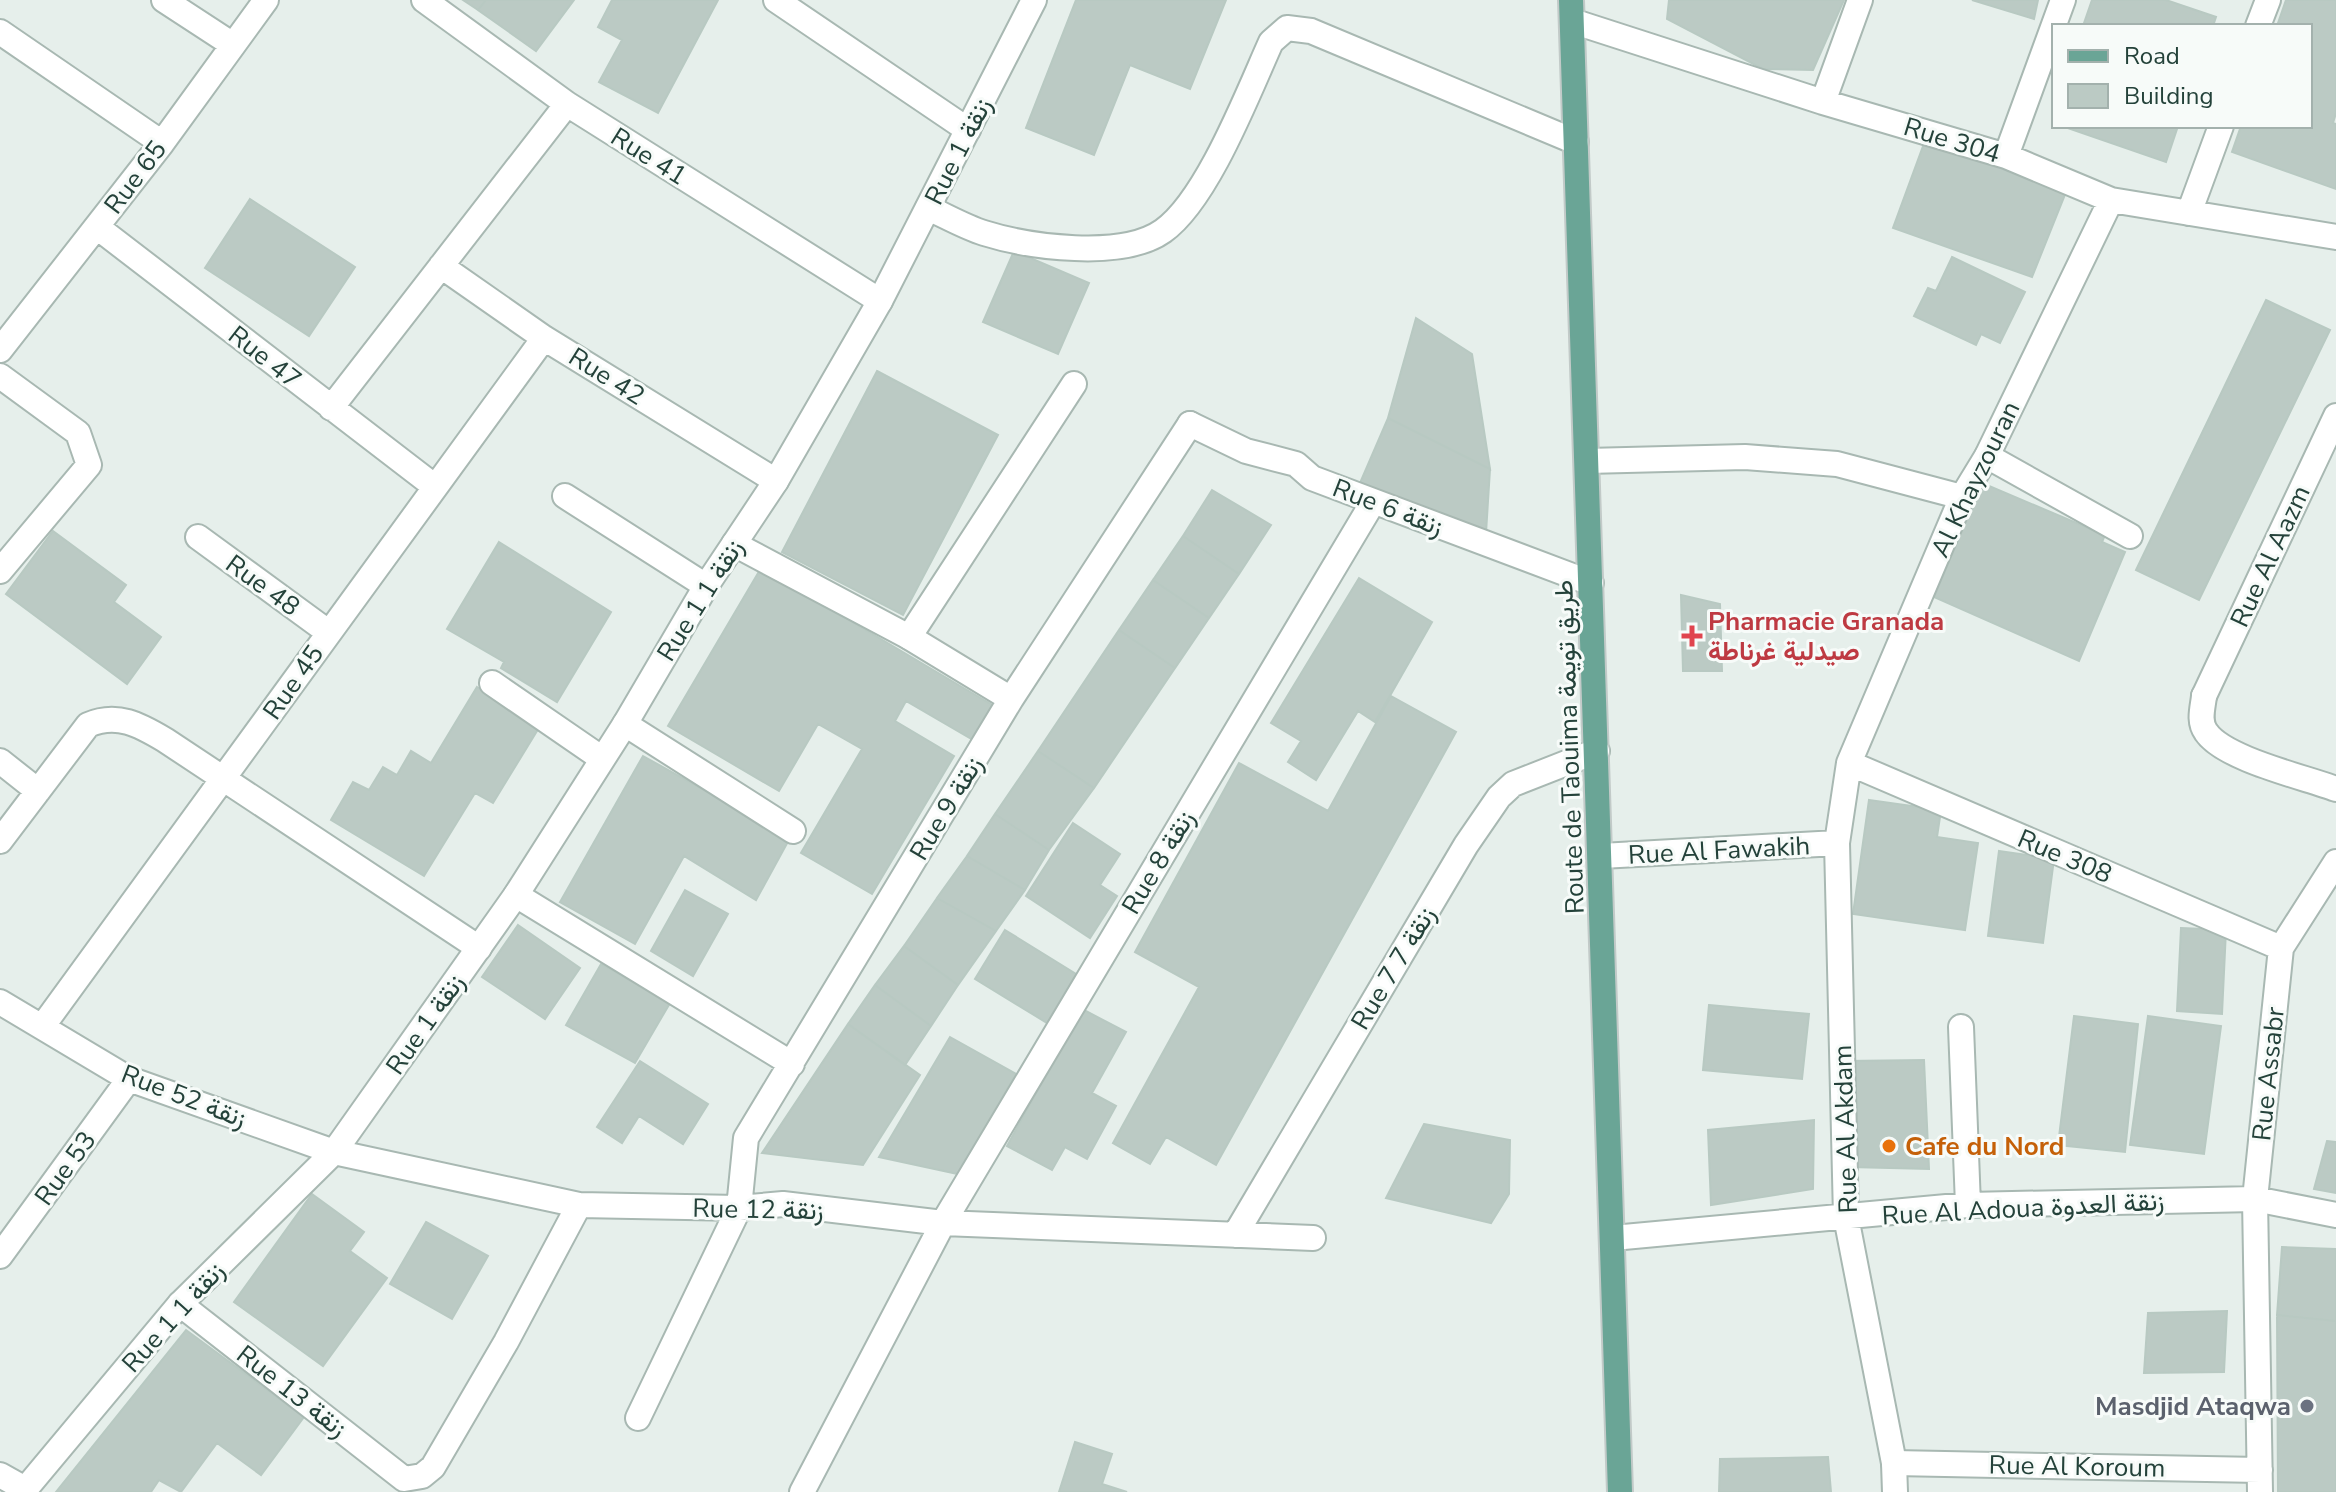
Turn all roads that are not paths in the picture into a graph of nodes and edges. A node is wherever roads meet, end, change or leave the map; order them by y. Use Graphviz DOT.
graph roads {
  1 [pos="164,0"];
  2 [pos="266,0"];
  3 [pos="424,0"];
  4 [pos="776,0"];
  5 [pos="1034,0"];
  6 [pos="1860,0"];
  7 [pos="2063,0"];
  8 [pos="2268,0"];
  9 [pos="1572,10"];
  10 [pos="2054,24"];
  11 [pos="2259,24"];
  12 [pos="2052,30"];
  13 [pos="0,32"];
  14 [pos="233,45"];
  15 [pos="1823,102"];
  16 [pos="567,104"];
  17 [pos="2220,128"];
  18 [pos="968,130"];
  19 [pos="1576,142"];
  20 [pos="162,143"];
  21 [pos="2006,156"];
  22 [pos="2111,200"];
  23 [pos="928,208"];
  24 [pos="2189,213"];
  25 [pos="97,227"];
  26 [pos="2336,237"];
  27 [pos="441,266"];
  28 [pos="880,301"];
  29 [pos="544,338"];
  30 [pos="0,350"];
  31 [pos="0,376"];
  32 [pos="1074,384"];
  33 [pos="331,408"];
  34 [pos="2336,416"];
  35 [pos="1190,424"];
  36 [pos="1987,456"];
  37 [pos="1587,461"];
  38 [pos="776,481"];
  39 [pos="434,486"];
  40 [pos="565,496"];
  41 [pos="1962,497"];
  42 [pos="1373,502"];
  43 [pos="2130,536"];
  44 [pos="198,537"];
  45 [pos="734,544"];
  46 [pos="0,571"];
  47 [pos="1591,583"];
  48 [pos="706,586"];
  49 [pos="328,632"];
  50 [pos="909,637"];
  51 [pos="492,683"];
  52 [pos="1011,699"];
  53 [pos="625,724"];
  54 [pos="1597,751"];
  55 [pos="601,758"];
  56 [pos="0,761"];
  57 [pos="1849,763"];
  58 [pos="224,779"];
  59 [pos="2336,789"];
  60 [pos="38,791"];
  61 [pos="793,831"];
  62 [pos="0,841"];
  63 [pos="1837,843"];
  64 [pos="1601,856"];
  65 [pos="2336,862"];
  66 [pos="516,895"];
  67 [pos="479,948"];
  68 [pos="2281,948"];
  69 [pos="0,1002"];
  70 [pos="42,1027"];
  71 [pos="1961,1027"];
  72 [pos="792,1064"];
  73 [pos="129,1079"];
  74 [pos="334,1152"];
  75 [pos="2255,1199"];
  76 [pos="579,1205"];
  77 [pos="1968,1205"];
  78 [pos="739,1208"];
  79 [pos="2336,1215"];
  80 [pos="1846,1217"];
  81 [pos="943,1223"];
  82 [pos="1235,1235"];
  83 [pos="1313,1238"];
  84 [pos="1613,1238"];
  85 [pos="0,1256"];
  86 [pos="180,1304"];
  87 [pos="638,1418"];
  88 [pos="1894,1463"];
  89 [pos="0,1475"];
  90 [pos="2260,1481"];
  91 [pos="24,1491"];
  92 [pos="802,1492"];
  93 [pos="1620,1492"];
  94 [pos="1895,1492"];
  1 -- 14 [label="street"];
  2 -- 14 [label="street, Rue 65"];
  3 -- 16 [label="street, Rue 41"];
  4 -- 18 [label="street"];
  5 -- 18 [label="street, Rue 1 زنقة"];
  6 -- 15 [label="street"];
  7 -- 10 [label="street"];
  8 -- 11 [label="street"];
  9 -- 15 [label="street, Rue 304"];
  9 -- 19 [label="main road, Route de Taouima طريق تويمة"];
  12 -- 21 [label="street"];
  13 -- 20 [label="street"];
  14 -- 20 [label="street, Rue 65"];
  15 -- 21 [label="street, Rue 304"];
  16 -- 27 [label="street"];
  16 -- 28 [label="street, Rue 41"];
  17 -- 24 [label="street"];
  18 -- 23 [label="street, Rue 1 زنقة"];
  19 -- 23 [label="street"];
  19 -- 37 [label="main road, Route de Taouima طريق تويمة"];
  20 -- 25 [label="street, Rue 65"];
  21 -- 22 [label="street, Rue 304"];
  22 -- 24 [label="street, Rue 304"];
  22 -- 36 [label="street, Al Khayzouran"];
  23 -- 28 [label="street, Rue 1 زنقة"];
  24 -- 26 [label="street, Rue 304"];
  25 -- 30 [label="street, Rue 65"];
  25 -- 33 [label="street, Rue 47"];
  27 -- 29 [label="street, Rue 42"];
  27 -- 33 [label="street"];
  28 -- 38 [label="street, Rue 1 زنقة 1"];
  29 -- 38 [label="street, Rue 42"];
  29 -- 39 [label="street, Rue 45"];
  31 -- 46 [label="street"];
  32 -- 50 [label="street"];
  33 -- 39 [label="street, Rue 47"];
  34 -- 59 [label="street, Rue Al Aazm"];
  35 -- 42 [label="street, Rue 6 زنقة"];
  35 -- 52 [label="street, Rue 9 زنقة"];
  36 -- 41 [label="street, Al Khayzouran"];
  36 -- 43 [label="street"];
  37 -- 41 [label="street"];
  37 -- 47 [label="main road, Route de Taouima طريق تويمة"];
  38 -- 45 [label="street, Rue 1 زنقة 1"];
  39 -- 49 [label="street, Rue 45"];
  40 -- 48 [label="street"];
  41 -- 57 [label="street, Al Khayzouran"];
  42 -- 47 [label="street, Rue 6 زنقة"];
  42 -- 81 [label="street, Rue 8 زنقة"];
  44 -- 49 [label="street, Rue 48"];
  45 -- 48 [label="street, Rue 1 زنقة 1"];
  45 -- 50 [label="street"];
  47 -- 54 [label="main road, Route de Taouima طريق تويمة"];
  48 -- 53 [label="street, Rue 1 زنقة 1"];
  49 -- 58 [label="street, Rue 45"];
  50 -- 52 [label="street"];
  51 -- 55 [label="street"];
  52 -- 72 [label="street, Rue 9 زنقة"];
  53 -- 55 [label="street, Rue 1 زنقة 1"];
  53 -- 61 [label="street"];
  54 -- 64 [label="main road, Route de Taouima طريق تويمة"];
  54 -- 82 [label="street, Rue 7 زنقة 7"];
  55 -- 66 [label="street, Rue 1 زنقة 1"];
  56 -- 60 [label="street"];
  57 -- 63 [label="street, Rue Al Akdam"];
  57 -- 68 [label="street, Rue 308"];
  58 -- 60 [label="street"];
  58 -- 67 [label="street"];
  58 -- 70 [label="street, Rue 45"];
  60 -- 62 [label="street"];
  63 -- 64 [label="street, Rue Al Fawakih"];
  63 -- 80 [label="street, Rue Al Akdam"];
  64 -- 84 [label="main road, Route de Taouima طريق تويمة"];
  65 -- 68 [label="street"];
  66 -- 67 [label="street, Rue 1 زنقة"];
  66 -- 72 [label="street"];
  67 -- 74 [label="street, Rue 1 زنقة"];
  68 -- 75 [label="street, Rue Assabr"];
  69 -- 70 [label="street, Rue 52 زنقة"];
  70 -- 73 [label="street, Rue 52 زنقة"];
  71 -- 77 [label="street"];
  72 -- 78 [label="street, Rue 9 زنقة"];
  73 -- 74 [label="street, Rue 52 زنقة"];
  73 -- 85 [label="street, Rue 53"];
  74 -- 76 [label="street, Rue 12 زنقة"];
  74 -- 86 [label="street, Rue 1 زنقة 1"];
  75 -- 77 [label="street, Rue Al Adoua زنقة العدوة"];
  75 -- 79 [label="street, Rue Al Adoua زنقة العدوة"];
  75 -- 90 [label="street, Rue Assabr"];
  76 -- 78 [label="street, Rue 12 زنقة"];
  76 -- 86 [label="street, Rue 13 زنقة"];
  77 -- 80 [label="street, Rue Al Adoua زنقة العدوة"];
  78 -- 81 [label="street, Rue 12 زنقة"];
  78 -- 87 [label="street, Rue 9 زنقة"];
  80 -- 84 [label="street, Rue Al Adoua زنقة العدوة"];
  80 -- 88 [label="street, Rue Al Akdam"];
  81 -- 82 [label="street, Rue 12 زنقة"];
  81 -- 92 [label="street, Rue 8 زنقة"];
  82 -- 83 [label="street"];
  84 -- 93 [label="main road, Route de Taouima طريق تويمة"];
  86 -- 91 [label="street, Rue 1 زنقة 1"];
  88 -- 90 [label="street, Rue Al Koroum"];
  88 -- 94 [label="street, Rue Al Akdam"];
  89 -- 91 [label="street"];
}
